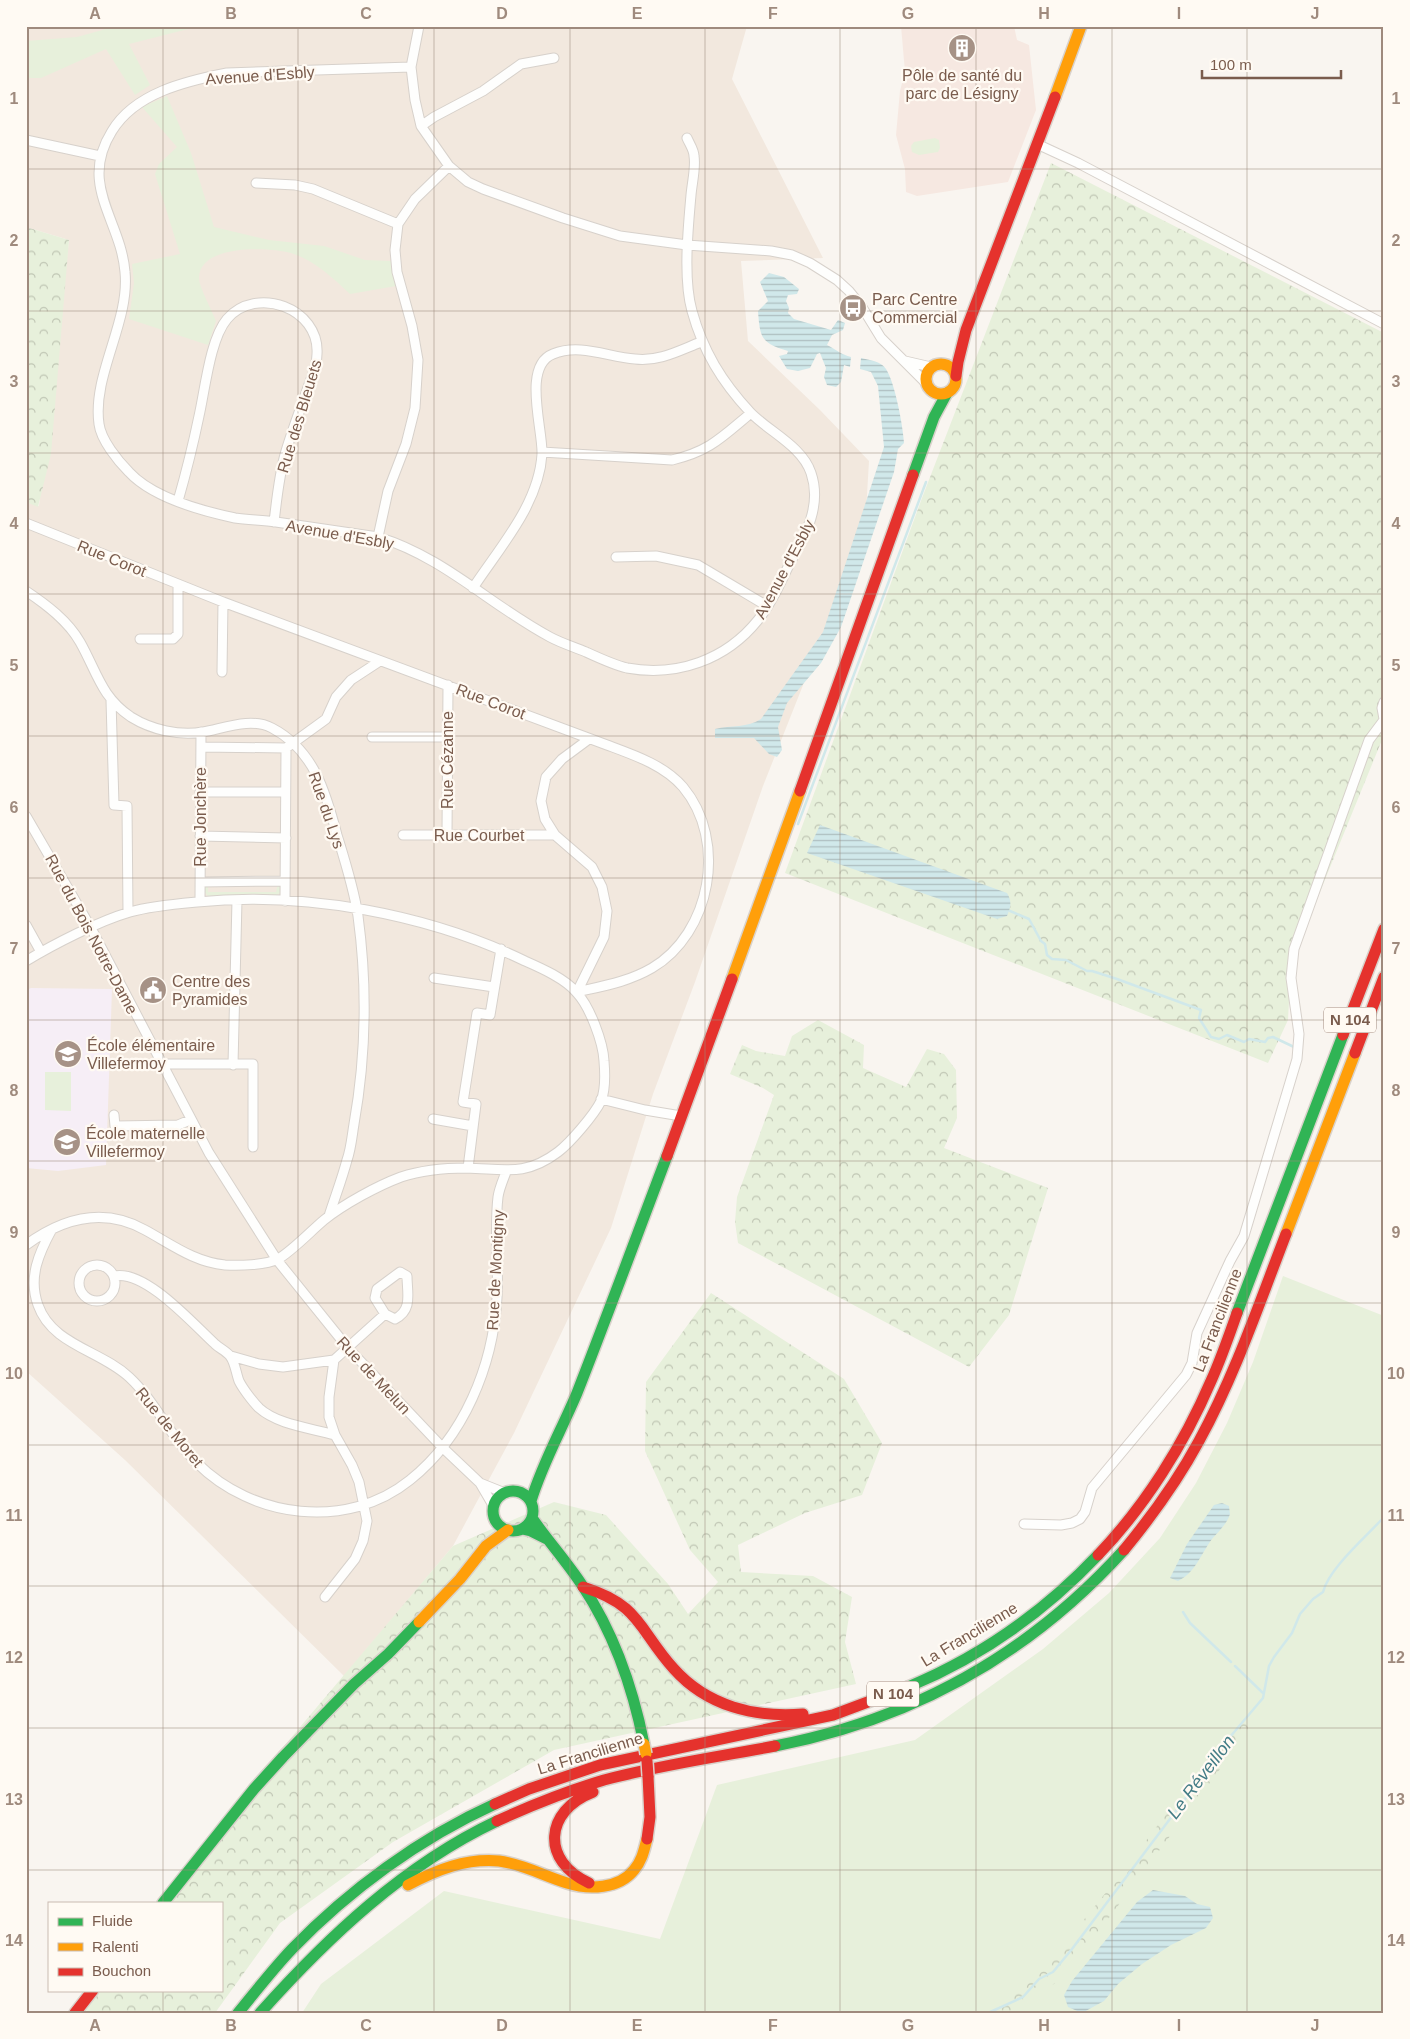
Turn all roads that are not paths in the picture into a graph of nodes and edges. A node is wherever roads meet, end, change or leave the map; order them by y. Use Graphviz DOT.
graph roads {
  1 [pos="419,26"];
  2 [pos="1081,26"];
  3 [pos="554,58"];
  4 [pos="410,68"];
  5 [pos="421,126"];
  6 [pos="687,138"];
  7 [pos="26,140"];
  8 [pos="1037,144"];
  9 [pos="100,156"];
  10 [pos="449,166"];
  11 [pos="256,183"];
  12 [pos="398,224"];
  13 [pos="687,245"];
  14 [pos="1384,324"];
  15 [pos="964,337"];
  16 [pos="701,342"];
  17 [pos="902,360"];
  18 [pos="936,366"];
  19 [pos="956,376"];
  20 [pos="929,387"];
  21 [pos="947,393"];
  22 [pos="751,412"];
  23 [pos="934,417"];
  24 [pos="542,452"];
  25 [pos="178,501"];
  26 [pos="274,522"];
  27 [pos="26,523"];
  28 [pos="378,537"];
  29 [pos="616,557"];
  30 [pos="178,585"];
  31 [pos="473,588"];
  32 [pos="26,591"];
  33 [pos="223,602"];
  34 [pos="767,606"];
  35 [pos="140,639"];
  36 [pos="380,661"];
  37 [pos="222,672"];
  38 [pos="448,685"];
  39 [pos="112,700"];
  40 [pos="1384,702"];
  41 [pos="1384,719"];
  42 [pos="201,732"];
  43 [pos="372,737"];
  44 [pos="447,737"];
  45 [pos="589,739"];
  46 [pos="289,745"];
  47 [pos="200,747"];
  48 [pos="200,792"];
  49 [pos="285,792"];
  50 [pos="26,816"];
  51 [pos="403,835"];
  52 [pos="555,835"];
  53 [pos="200,836"];
  54 [pos="447,836"];
  55 [pos="286,838"];
  56 [pos="285,881"];
  57 [pos="200,882"];
  58 [pos="237,900"];
  59 [pos="200,901"];
  60 [pos="285,901"];
  61 [pos="356,908"];
  62 [pos="128,912"];
  63 [pos="26,925"];
  64 [pos="91,928"];
  65 [pos="1384,929"];
  66 [pos="501,949"];
  67 [pos="41,952"];
  68 [pos="26,961"];
  69 [pos="1384,977"];
  70 [pos="434,978"];
  71 [pos="494,987"];
  72 [pos="577,992"];
  73 [pos="161,1064"];
  74 [pos="233,1065"];
  75 [pos="601,1099"];
  76 [pos="114,1115"];
  77 [pos="681,1116"];
  78 [pos="433,1119"];
  79 [pos="190,1120"];
  80 [pos="473,1126"];
  81 [pos="253,1147"];
  82 [pos="468,1168"];
  83 [pos="506,1172"];
  84 [pos="329,1216"];
  85 [pos="52,1229"];
  86 [pos="26,1245"];
  87 [pos="277,1260"];
  88 [pos="114,1276"];
  89 [pos="385,1314"];
  90 [pos="348,1348"];
  91 [pos="231,1356"];
  92 [pos="334,1360"];
  93 [pos="334,1435"];
  94 [pos="442,1447"];
  95 [pos="538,1478"];
  96 [pos="480,1483"];
  97 [pos="518,1492"];
  98 [pos="505,1493"];
  99 [pos="531,1501"];
  100 [pos="363,1505"];
  101 [pos="494,1507"];
  102 [pos="532,1518"];
  103 [pos="496,1520"];
  104 [pos="1024,1524"];
  105 [pos="522,1529"];
  106 [pos="508,1530"];
  107 [pos="547,1539"];
  108 [pos="486,1546"];
  109 [pos="583,1587"];
  110 [pos="324,1597"];
  111 [pos="859,1705"];
  112 [pos="651,1769"];
  113 [pos="606,1885"];
  114 [pos="384,1894"];
  115 [pos="164,1902"];
  116 [pos="92,1992"];
  117 [pos="75,2013"];
  118 [pos="238,2013"];
  119 [pos="260,2013"];
  1 -- 4 [label="street"];
  2 -- 8 [label="main road"];
  3 -- 5 [label="street"];
  4 -- 5 [label="street"];
  4 -- 9 [label="street, Avenue d'Esbly"];
  5 -- 10 [label="street"];
  6 -- 13 [label="street, Avenue d'Esbly"];
  7 -- 9 [label="street"];
  8 -- 14 [label="street"];
  8 -- 15 [label="main road"];
  9 -- 25 [label="street, Avenue d'Esbly"];
  10 -- 12 [label="street"];
  10 -- 13 [label="street"];
  11 -- 12 [label="street"];
  12 -- 28 [label="street"];
  13 -- 16 [label="street, Avenue d'Esbly"];
  13 -- 17 [label="street"];
  15 -- 18 [label="main road"];
  15 -- 19 [label="main road"];
  16 -- 22 [label="street, Avenue d'Esbly"];
  16 -- 24 [label="street"];
  17 -- 18 [label="street"];
  17 -- 20 [label="street"];
  18 -- 19 [label="main road"];
  18 -- 20 [label="main road"];
  19 -- 21 [label="main road"];
  20 -- 21 [label="main road"];
  20 -- 23 [label="main road"];
  21 -- 23 [label="main road"];
  22 -- 24 [label="street"];
  22 -- 34 [label="street, Avenue d'Esbly"];
  23 -- 77 [label="main road"];
  24 -- 31 [label="street"];
  25 -- 26 [label="street, Avenue d'Esbly"];
  25 -- 26 [label="street, Rue des Bleuets"];
  26 -- 28 [label="street, Avenue d'Esbly"];
  27 -- 30 [label="street, Rue Corot"];
  28 -- 31 [label="street, Avenue d'Esbly"];
  29 -- 34 [label="street"];
  30 -- 33 [label="street, Rue Corot"];
  30 -- 35 [label="street"];
  31 -- 34 [label="street, Avenue d'Esbly"];
  32 -- 39 [label="street, Rue du Lys"];
  33 -- 36 [label="street, Rue Corot"];
  33 -- 37 [label="street"];
  36 -- 38 [label="street, Rue Corot"];
  36 -- 46 [label="street"];
  38 -- 44 [label="street, Rue Cézanne"];
  38 -- 45 [label="street, Rue Corot"];
  39 -- 42 [label="street, Rue du Lys"];
  39 -- 62 [label="street"];
  40 -- 41 [label="street"];
  41 -- 104 [label="street"];
  42 -- 46 [label="street, Rue du Lys"];
  42 -- 47 [label="street, Rue Jonchère"];
  43 -- 44 [label="street"];
  44 -- 54 [label="street, Rue Cézanne"];
  45 -- 52 [label="street"];
  45 -- 72 [label="street, Rue Corot"];
  46 -- 47 [label="street"];
  46 -- 49 [label="street"];
  46 -- 61 [label="street, Rue du Lys"];
  47 -- 48 [label="street, Rue Jonchère"];
  48 -- 49 [label="street"];
  48 -- 53 [label="street, Rue Jonchère"];
  49 -- 55 [label="street"];
  50 -- 64 [label="street, Rue du Bois Notre-Dame"];
  51 -- 54 [label="street, Rue Courbet"];
  52 -- 54 [label="street, Rue Courbet"];
  52 -- 72 [label="street"];
  53 -- 55 [label="street"];
  53 -- 57 [label="street, Rue Jonchère"];
  55 -- 56 [label="street"];
  56 -- 57 [label="street"];
  56 -- 60 [label="street"];
  57 -- 59 [label="street, Rue Jonchère"];
  58 -- 59 [label="street"];
  58 -- 60 [label="street"];
  58 -- 74 [label="street"];
  59 -- 62 [label="street"];
  60 -- 61 [label="street"];
  61 -- 66 [label="street"];
  61 -- 84 [label="street, Rue du Lys"];
  62 -- 64 [label="street"];
  63 -- 67 [label="street"];
  64 -- 67 [label="street"];
  64 -- 73 [label="street, Rue du Bois Notre-Dame"];
  65 -- 111 [label="main road, La Francilienne / N 104"];
  66 -- 71 [label="street"];
  66 -- 72 [label="street"];
  67 -- 68 [label="street"];
  69 -- 112 [label="main road, La Francilienne / N 104"];
  70 -- 71 [label="street"];
  71 -- 80 [label="street"];
  72 -- 75 [label="street"];
  73 -- 74 [label="street"];
  73 -- 79 [label="street, Rue du Bois Notre-Dame"];
  74 -- 81 [label="street"];
  75 -- 77 [label="street"];
  75 -- 83 [label="street"];
  76 -- 79 [label="street"];
  77 -- 95 [label="main road"];
  78 -- 80 [label="street"];
  79 -- 87 [label="street, Rue du Bois Notre-Dame"];
  80 -- 82 [label="street"];
  82 -- 83 [label="street"];
  82 -- 84 [label="street"];
  83 -- 94 [label="street, Rue de Montigny"];
  84 -- 87 [label="street"];
  85 -- 86 [label="street"];
  85 -- 87 [label="street"];
  85 -- 100 [label="street, Rue de Moret"];
  87 -- 90 [label="street, Rue de Melun"];
  88 -- 88 [label="street"];
  88 -- 91 [label="street"];
  89 -- 89 [label="street"];
  89 -- 90 [label="street"];
  90 -- 92 [label="street"];
  90 -- 94 [label="street, Rue de Melun"];
  91 -- 92 [label="street"];
  91 -- 93 [label="street"];
  92 -- 93 [label="street"];
  93 -- 100 [label="street"];
  94 -- 96 [label="street, Rue de Melun"];
  94 -- 100 [label="street, Rue de Moret"];
  95 -- 97 [label="main road"];
  95 -- 99 [label="main road"];
  96 -- 98 [label="street, Rue de Melun"];
  96 -- 101 [label="street, Rue de Melun"];
  97 -- 98 [label="main road"];
  97 -- 99 [label="main road"];
  98 -- 101 [label="main road"];
  99 -- 102 [label="main road"];
  100 -- 110 [label="street"];
  101 -- 103 [label="main road"];
  102 -- 105 [label="main road"];
  102 -- 107 [label="main road"];
  103 -- 106 [label="main road"];
  103 -- 108 [label="main road"];
  105 -- 106 [label="main road"];
  105 -- 107 [label="main road"];
  106 -- 108 [label="main road"];
  107 -- 109 [label="main road"];
  108 -- 115 [label="main road"];
  109 -- 111 [label="main road"];
  109 -- 113 [label="main road, bridge"];
  111 -- 118 [label="main road, La Francilienne / N 104"];
  112 -- 113 [label="main road"];
  112 -- 114 [label="main road, La Francilienne / N 104"];
  113 -- 114 [label="main road"];
  114 -- 119 [label="main road, La Francilienne / N 104"];
  116 -- 117 [label="main road"];
}
